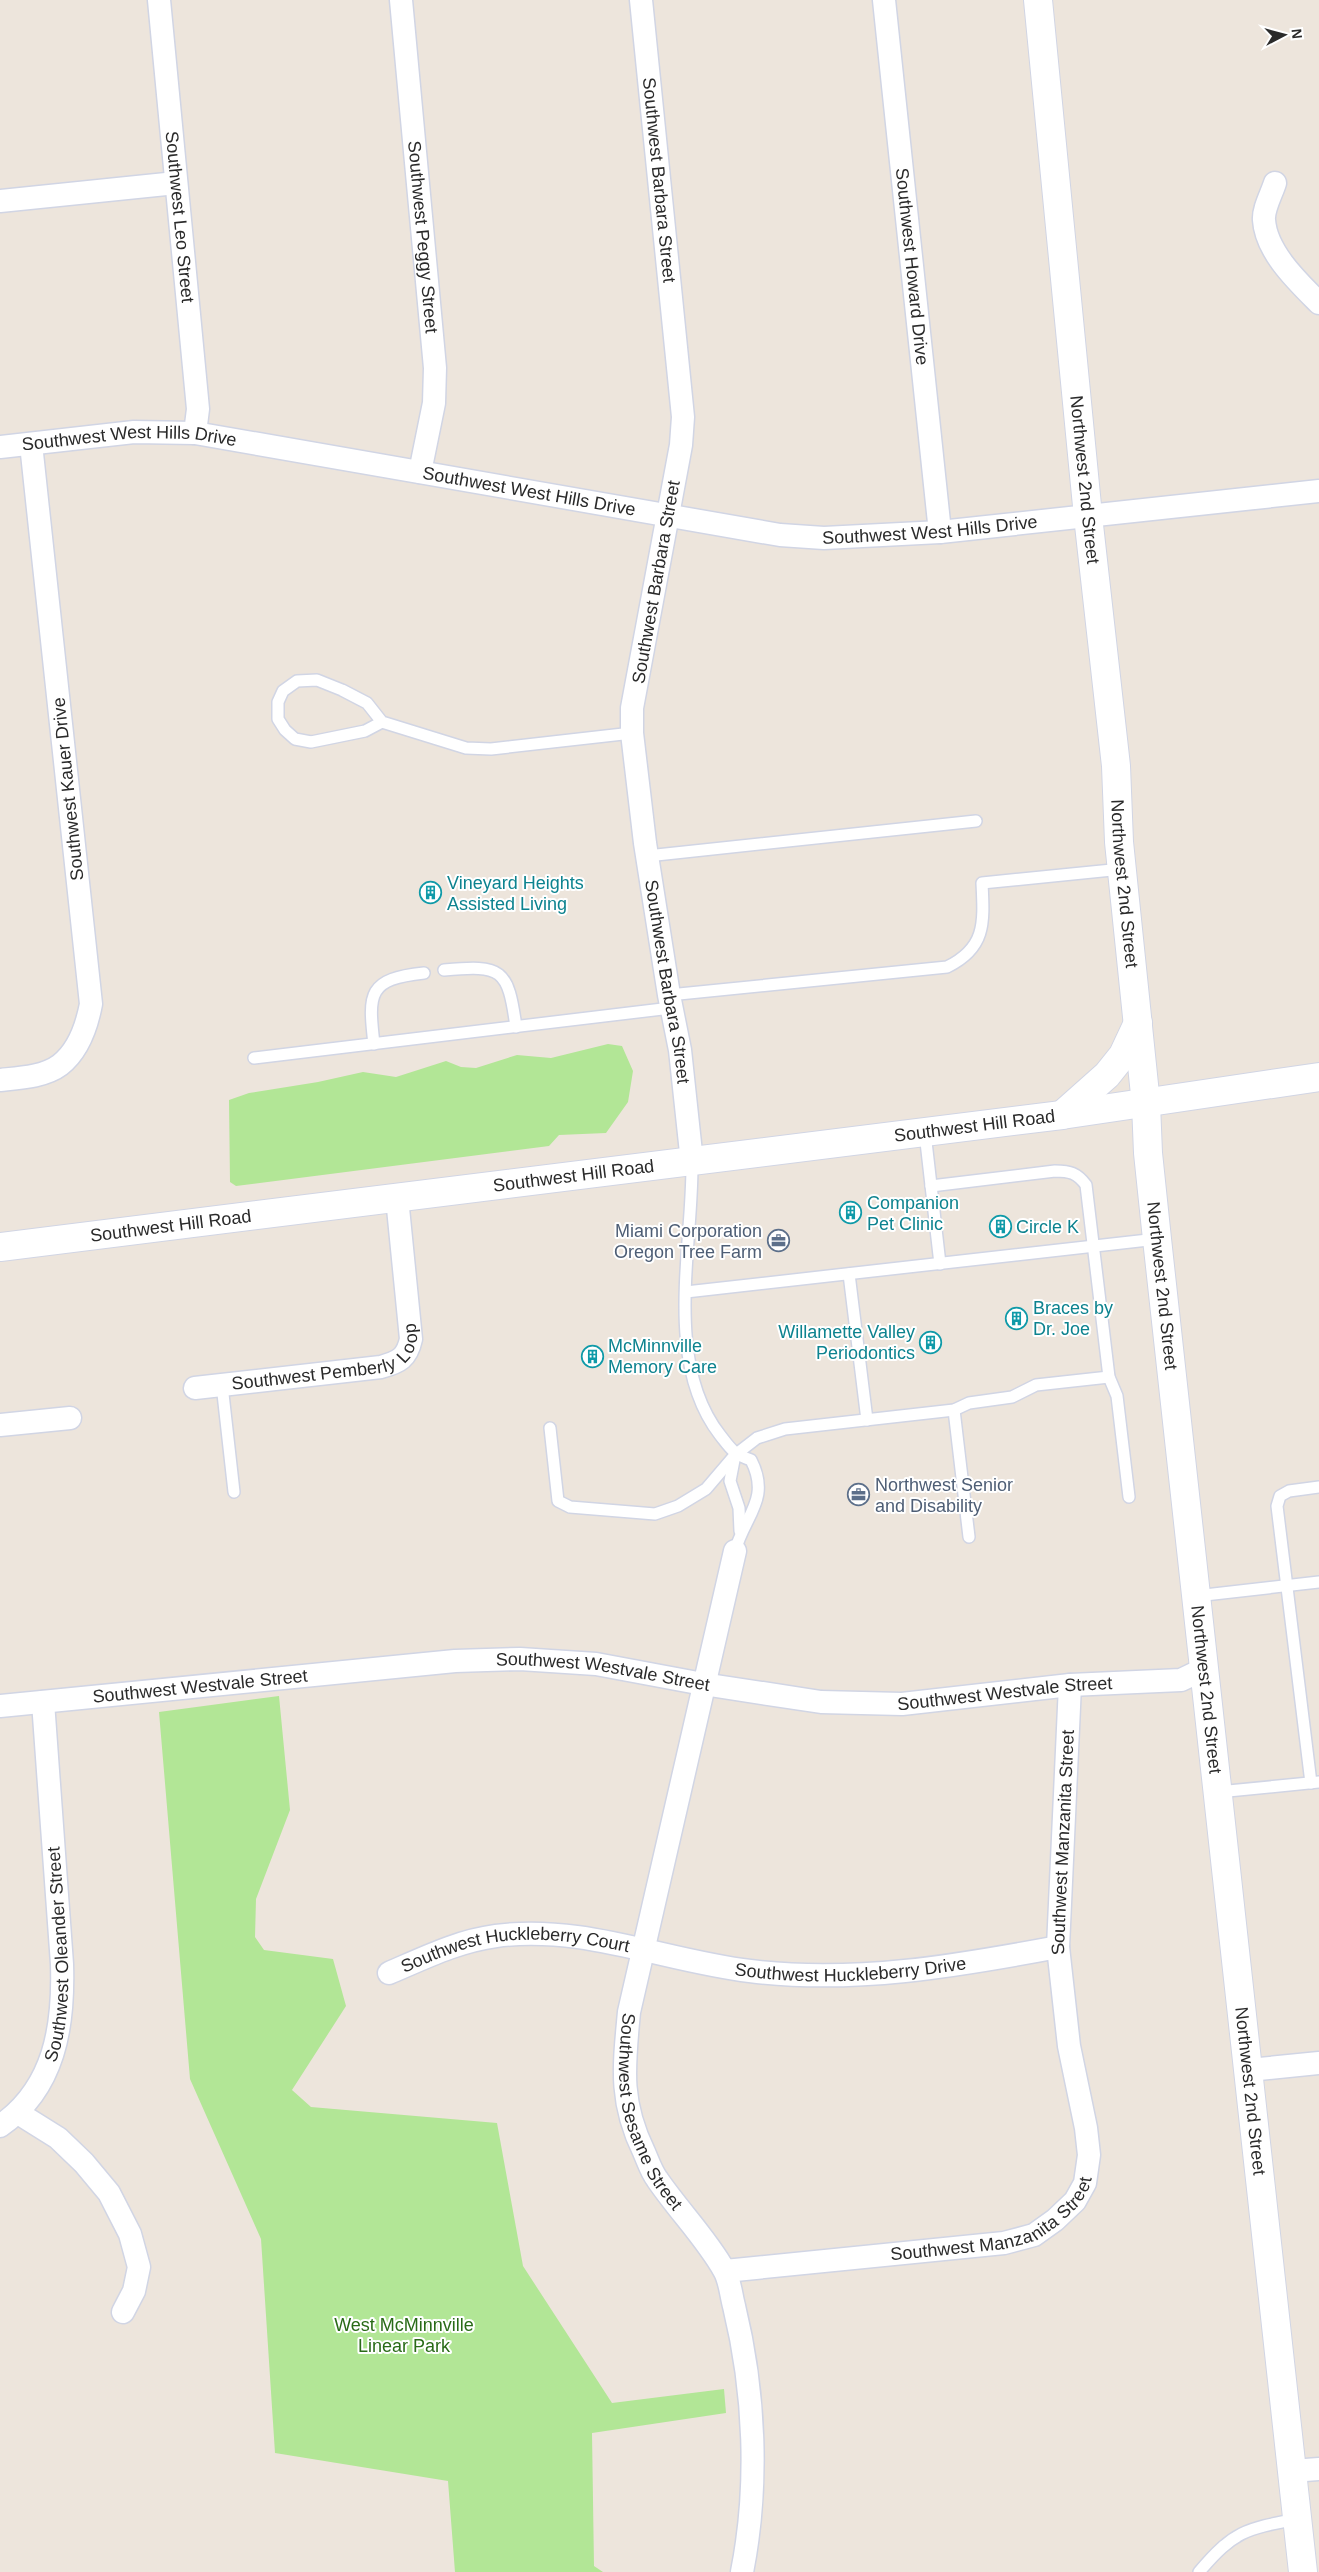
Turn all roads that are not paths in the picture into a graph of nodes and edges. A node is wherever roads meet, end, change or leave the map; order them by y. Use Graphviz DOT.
graph roads {
  1 [pos="159,0"];
  2 [pos="401,0"];
  3 [pos="640,0"];
  4 [pos="884,0"];
  5 [pos="1038,0"];
  6 [pos="176,182"];
  7 [pos="1275,183"];
  8 [pos="0,201"];
  9 [pos="1319,303"];
  10 [pos="194,433"];
  11 [pos="31,444"];
  12 [pos="0,447"];
  13 [pos="420,472"];
  14 [pos="1319,491"];
  15 [pos="668,516"];
  16 [pos="1088,516"];
  17 [pos="940,532"];
  18 [pos="382,722"];
  19 [pos="632,733"];
  20 [pos="976,821"];
  21 [pos="647,856"];
  22 [pos="1122,868"];
  23 [pos="444,970"];
  24 [pos="424,973"];
  25 [pos="670,1002"];
  26 [pos="1138,1023"];
  27 [pos="516,1027"];
  28 [pos="374,1044"];
  29 [pos="254,1058"];
  30 [pos="1319,1077"];
  31 [pos="0,1080"];
  32 [pos="1146,1104"];
  33 [pos="1062,1116"];
  34 [pos="925,1133"];
  35 [pos="692,1162"];
  36 [pos="931,1186"];
  37 [pos="397,1198"];
  38 [pos="1157,1239"];
  39 [pos="0,1247"];
  40 [pos="1093,1247"];
  41 [pos="940,1264"];
  42 [pos="849,1274"];
  43 [pos="686,1292"];
  44 [pos="1109,1376"];
  45 [pos="222,1385"];
  46 [pos="195,1388"];
  47 [pos="954,1410"];
  48 [pos="70,1418"];
  49 [pos="867,1420"];
  50 [pos="0,1425"];
  51 [pos="550,1428"];
  52 [pos="735,1455"];
  53 [pos="1319,1487"];
  54 [pos="234,1492"];
  55 [pos="1129,1497"];
  56 [pos="969,1537"];
  57 [pos="737,1541"];
  58 [pos="1319,1582"];
  59 [pos="1286,1586"];
  60 [pos="1196,1596"];
  61 [pos="1204,1669"];
  62 [pos="704,1684"];
  63 [pos="1070,1685"];
  64 [pos="43,1702"];
  65 [pos="0,1706"];
  66 [pos="1315,1783"];
  67 [pos="1218,1792"];
  68 [pos="1058,1947"];
  69 [pos="643,1951"];
  70 [pos="389,1973"];
  71 [pos="1319,2063"];
  72 [pos="1249,2070"];
  73 [pos="18,2113"];
  74 [pos="0,2126"];
  75 [pos="725,2271"];
  76 [pos="123,2312"];
  77 [pos="1319,2469"];
  78 [pos="1292,2471"];
  79 [pos="1297,2519"];
  80 [pos="742,2572"];
  81 [pos="1199,2572"];
  82 [pos="1303,2572"];
  1 -- 6 [label="street, Southwest Leo Street"];
  2 -- 13 [label="street, Southwest Peggy Street"];
  3 -- 15 [label="street, Southwest Barbara Street"];
  4 -- 17 [label="street, Southwest Howard Drive"];
  5 -- 16 [label="street, Northwest 2nd Street"];
  6 -- 8 [label="street"];
  6 -- 10 [label="street, Southwest Leo Street"];
  7 -- 9 [label="street"];
  10 -- 11 [label="street, Southwest West Hills Drive"];
  10 -- 13 [label="street, Southwest West Hills Drive"];
  11 -- 12 [label="street, Southwest West Hills Drive"];
  11 -- 31 [label="street, Southwest Kauer Drive"];
  13 -- 15 [label="street, Southwest West Hills Drive"];
  14 -- 16 [label="street, Southwest West Hills Drive"];
  15 -- 17 [label="street, Southwest West Hills Drive"];
  15 -- 19 [label="street, Southwest Barbara Street"];
  16 -- 17 [label="street, Southwest West Hills Drive"];
  16 -- 22 [label="street, Northwest 2nd Street"];
  18 -- 18 [label="lane"];
  18 -- 19 [label="lane"];
  19 -- 21 [label="street, Southwest Barbara Street"];
  20 -- 21 [label="lane"];
  21 -- 25 [label="street, Southwest Barbara Street"];
  22 -- 25 [label="lane"];
  22 -- 26 [label="street, Northwest 2nd Street"];
  23 -- 27 [label="lane"];
  24 -- 28 [label="lane"];
  25 -- 27 [label="lane"];
  25 -- 35 [label="street, Southwest Barbara Street"];
  26 -- 32 [label="street, Northwest 2nd Street"];
  26 -- 33 [label="street"];
  27 -- 28 [label="lane"];
  28 -- 29 [label="lane"];
  30 -- 32 [label="street, Southwest Hill Road"];
  32 -- 33 [label="street, Southwest Hill Road"];
  32 -- 38 [label="street, Northwest 2nd Street"];
  33 -- 34 [label="street, Southwest Hill Road"];
  34 -- 35 [label="street, Southwest Hill Road"];
  34 -- 36 [label="lane"];
  35 -- 37 [label="street, Southwest Hill Road"];
  35 -- 43 [label="lane"];
  36 -- 40 [label="lane"];
  36 -- 41 [label="lane"];
  37 -- 39 [label="street, Southwest Hill Road"];
  37 -- 45 [label="street, Southwest Pemberly Loop"];
  38 -- 40 [label="lane"];
  38 -- 60 [label="street, Northwest 2nd Street"];
  40 -- 41 [label="lane"];
  40 -- 44 [label="lane"];
  41 -- 42 [label="lane"];
  42 -- 43 [label="lane"];
  42 -- 49 [label="lane"];
  43 -- 52 [label="lane"];
  44 -- 47 [label="lane"];
  44 -- 55 [label="lane"];
  45 -- 46 [label="street, Southwest Pemberly Loop"];
  45 -- 54 [label="lane"];
  47 -- 49 [label="lane"];
  47 -- 56 [label="lane"];
  48 -- 50 [label="street"];
  49 -- 52 [label="lane"];
  51 -- 52 [label="lane"];
  52 -- 57 [label="lane"];
  52 -- 57 [label="lane"];
  53 -- 59 [label="lane"];
  57 -- 62 [label="street, Southwest Sesame Street"];
  58 -- 59 [label="lane"];
  59 -- 60 [label="lane"];
  59 -- 66 [label="lane"];
  60 -- 61 [label="street, Northwest 2nd Street"];
  61 -- 63 [label="street, Southwest Westvale Street"];
  61 -- 67 [label="street, Northwest 2nd Street"];
  62 -- 63 [label="street, Southwest Westvale Street"];
  62 -- 64 [label="street, Southwest Westvale Street"];
  62 -- 69 [label="street, Southwest Sesame Street"];
  63 -- 68 [label="street, Southwest Manzanita Street"];
  64 -- 65 [label="street, Southwest Westvale Street"];
  64 -- 73 [label="street, Southwest Oleander Street"];
  66 -- 67 [label="lane"];
  67 -- 72 [label="street, Northwest 2nd Street"];
  68 -- 69 [label="street, Southwest Huckleberry Drive"];
  68 -- 75 [label="street, Southwest Manzanita Street"];
  69 -- 70 [label="street, Southwest Huckleberry Court"];
  69 -- 75 [label="street, Southwest Sesame Street"];
  71 -- 72 [label="street"];
  72 -- 78 [label="street, Northwest 2nd Street"];
  73 -- 74 [label="street, Southwest Oleander Street"];
  73 -- 76 [label="street"];
  75 -- 80 [label="street, Southwest Sesame Street"];
  77 -- 78 [label="street"];
  78 -- 79 [label="street, Northwest 2nd Street"];
  79 -- 81 [label="lane"];
  79 -- 82 [label="street, Northwest 2nd Street"];
}
